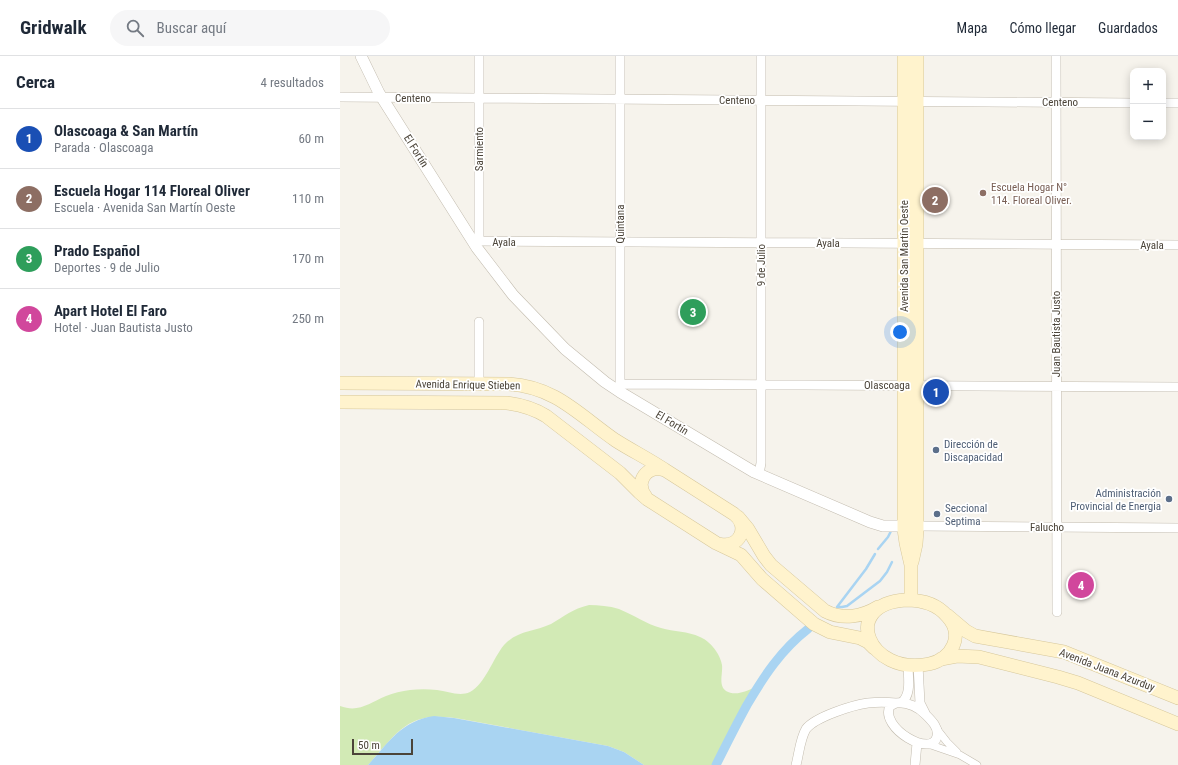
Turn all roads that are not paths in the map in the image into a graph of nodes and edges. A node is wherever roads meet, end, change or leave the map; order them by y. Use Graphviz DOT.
graph roads {
  1 [pos="361,56"];
  2 [pos="479,56"];
  3 [pos="620,56"];
  4 [pos="761,56"];
  5 [pos="904,56"];
  6 [pos="917,56"];
  7 [pos="1056,56"];
  8 [pos="340,97"];
  9 [pos="381,97"];
  10 [pos="479,98"];
  11 [pos="620,99"];
  12 [pos="761,100"];
  13 [pos="910,101"];
  14 [pos="1056,102"];
  15 [pos="1130,103"];
  16 [pos="1166,103"];
  17 [pos="1178,103"];
  18 [pos="620,242"];
  19 [pos="477,243"];
  20 [pos="761,243"];
  21 [pos="910,244"];
  22 [pos="1056,244"];
  23 [pos="1178,245"];
  24 [pos="479,322"];
  25 [pos="340,383"];
  26 [pos="479,384"];
  27 [pos="761,384"];
  28 [pos="910,385"];
  29 [pos="1056,386"];
  30 [pos="1178,387"];
  31 [pos="620,388"];
  32 [pos="340,402"];
  33 [pos="668,472"];
  34 [pos="759,474"];
  35 [pos="647,499"];
  36 [pos="738,517"];
  37 [pos="911,526"];
  38 [pos="1057,527"];
  39 [pos="1178,528"];
  40 [pos="716,543"];
  41 [pos="808,597"];
  42 [pos="911,600"];
  43 [pos="880,606"];
  44 [pos="797,610"];
  45 [pos="1057,612"];
  46 [pos="947,615"];
  47 [pos="874,648"];
  48 [pos="941,659"];
  49 [pos="913,665"];
  50 [pos="1178,698"];
  51 [pos="898,703"];
  52 [pos="926,715"];
  53 [pos="1178,724"];
  54 [pos="935,726"];
  55 [pos="917,743"];
  56 [pos="928,744"];
  57 [pos="960,755"];
  58 [pos="796,765"];
  59 [pos="915,765"];
  60 [pos="977,765"];
  1 -- 9 [label="street, El Fortín"];
  2 -- 10 [label="street, Sarmiento"];
  3 -- 11 [label="street, Quintana"];
  4 -- 12 [label="street, 9 de Julio"];
  5 -- 13 [label="main road, Avenida San Martín Oeste"];
  6 -- 13 [label="main road, Avenida San Martín Oeste"];
  7 -- 14 [label="street, Juan Bautista Justo"];
  8 -- 9 [label="street, Centeno"];
  9 -- 10 [label="street, Centeno"];
  9 -- 19 [label="street, El Fortín"];
  10 -- 11 [label="street, Centeno"];
  10 -- 19 [label="street, Sarmiento"];
  11 -- 12 [label="street, Centeno"];
  11 -- 18 [label="street, Quintana"];
  12 -- 13 [label="street, Centeno"];
  12 -- 20 [label="street, 9 de Julio"];
  13 -- 14 [label="street, Centeno"];
  13 -- 21 [label="main road, Avenida San Martín Oeste"];
  14 -- 15 [label="street, Centeno"];
  14 -- 22 [label="street, Juan Bautista Justo"];
  16 -- 17 [label="street"];
  18 -- 19 [label="street, Ayala"];
  18 -- 20 [label="street, Ayala"];
  18 -- 31 [label="street, Quintana"];
  19 -- 31 [label="street, El Fortín"];
  20 -- 21 [label="street, Ayala"];
  20 -- 27 [label="street, 9 de Julio"];
  21 -- 22 [label="street, Ayala"];
  21 -- 28 [label="main road, Avenida San Martín Oeste"];
  22 -- 23 [label="street, Ayala"];
  22 -- 29 [label="street, Juan Bautista Justo"];
  24 -- 26 [label="street"];
  25 -- 26 [label="main road, Avenida Enrique Stieben"];
  26 -- 33 [label="main road, Avenida Enrique Stieben"];
  27 -- 28 [label="street, Olascoaga"];
  27 -- 31 [label="street, Olascoaga"];
  27 -- 34 [label="street, 9 de Julio"];
  28 -- 29 [label="street, Olascoaga"];
  28 -- 37 [label="main road, Avenida San Martín Oeste"];
  29 -- 30 [label="street, Olascoaga"];
  29 -- 38 [label="street, Juan Bautista Justo"];
  31 -- 34 [label="street, El Fortín"];
  32 -- 35 [label="main road, Avenida Enrique Stieben"];
  33 -- 35 [label="main road, Avenida Enrique Stieben"];
  33 -- 36 [label="main road, Avenida Enrique Stieben"];
  34 -- 37 [label="street, El Fortín"];
  35 -- 40 [label="main road, Avenida Enrique Stieben"];
  36 -- 40 [label="main road"];
  36 -- 41 [label="main road, Avenida Enrique Stieben"];
  37 -- 38 [label="street, Falucho"];
  37 -- 42 [label="main road, Avenida San Martín Oeste"];
  38 -- 39 [label="street, Falucho"];
  38 -- 45 [label="street, Juan Bautista Justo"];
  40 -- 44 [label="main road, Avenida Enrique Stieben"];
  41 -- 43 [label="main road, Avenida Enrique Stieben"];
  41 -- 44 [label="main road"];
  42 -- 43 [label="main road"];
  42 -- 46 [label="main road"];
  43 -- 47 [label="main road"];
  44 -- 47 [label="main road, Avenida Enrique Stieben"];
  46 -- 48 [label="main road"];
  46 -- 50 [label="main road, Avenida Juana Azurduy"];
  47 -- 49 [label="main road"];
  48 -- 49 [label="main road"];
  48 -- 53 [label="main road, Avenida Juana Azurduy"];
  49 -- 51 [label="street"];
  49 -- 52 [label="street"];
  51 -- 52 [label="street"];
  51 -- 55 [label="street"];
  51 -- 58 [label="street"];
  52 -- 54 [label="street"];
  54 -- 56 [label="street"];
  54 -- 57 [label="street"];
  55 -- 56 [label="street"];
  55 -- 59 [label="street"];
  56 -- 57 [label="street"];
  57 -- 60 [label="street"];
}
